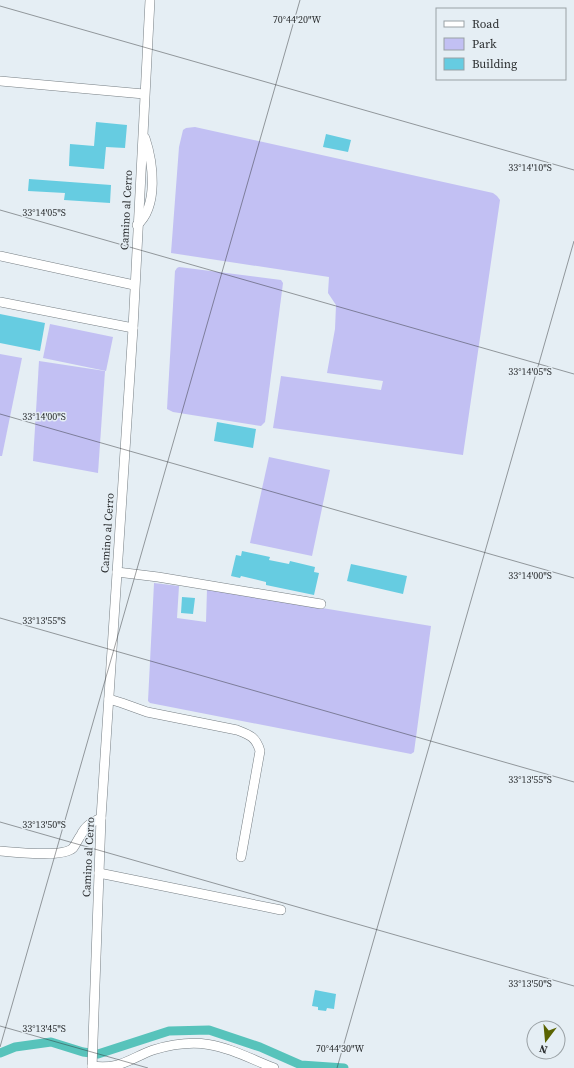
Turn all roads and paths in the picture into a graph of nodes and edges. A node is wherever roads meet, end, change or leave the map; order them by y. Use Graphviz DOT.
graph roads {
  1 [pos="150,0"];
  2 [pos="0,81"];
  3 [pos="144,94"];
  4 [pos="0,256"];
  5 [pos="134,285"];
  6 [pos="0,302"];
  7 [pos="133,328"];
  8 [pos="117,572"];
  9 [pos="321,604"];
  10 [pos="109,699"];
  11 [pos="101,818"];
  12 [pos="0,851"];
  13 [pos="241,857"];
  14 [pos="99,873"];
  15 [pos="281,910"];
  16 [pos="92,1065"];
  17 [pos="274,1068"];
  1 -- 3 [label="street, Camino al Cerro"];
  2 -- 3 [label="street"];
  3 -- 5 [label="street, Camino al Cerro"];
  4 -- 5 [label="street"];
  5 -- 7 [label="street, Camino al Cerro"];
  6 -- 7 [label="street"];
  7 -- 8 [label="street, Camino al Cerro"];
  8 -- 9 [label="street"];
  8 -- 10 [label="street, Camino al Cerro"];
  10 -- 11 [label="street, Camino al Cerro"];
  10 -- 13 [label="street"];
  11 -- 12 [label="street"];
  11 -- 14 [label="street, Camino al Cerro"];
  14 -- 15 [label="street"];
  14 -- 16 [label="street, Camino al Cerro"];
  16 -- 17 [label="street"];
}
